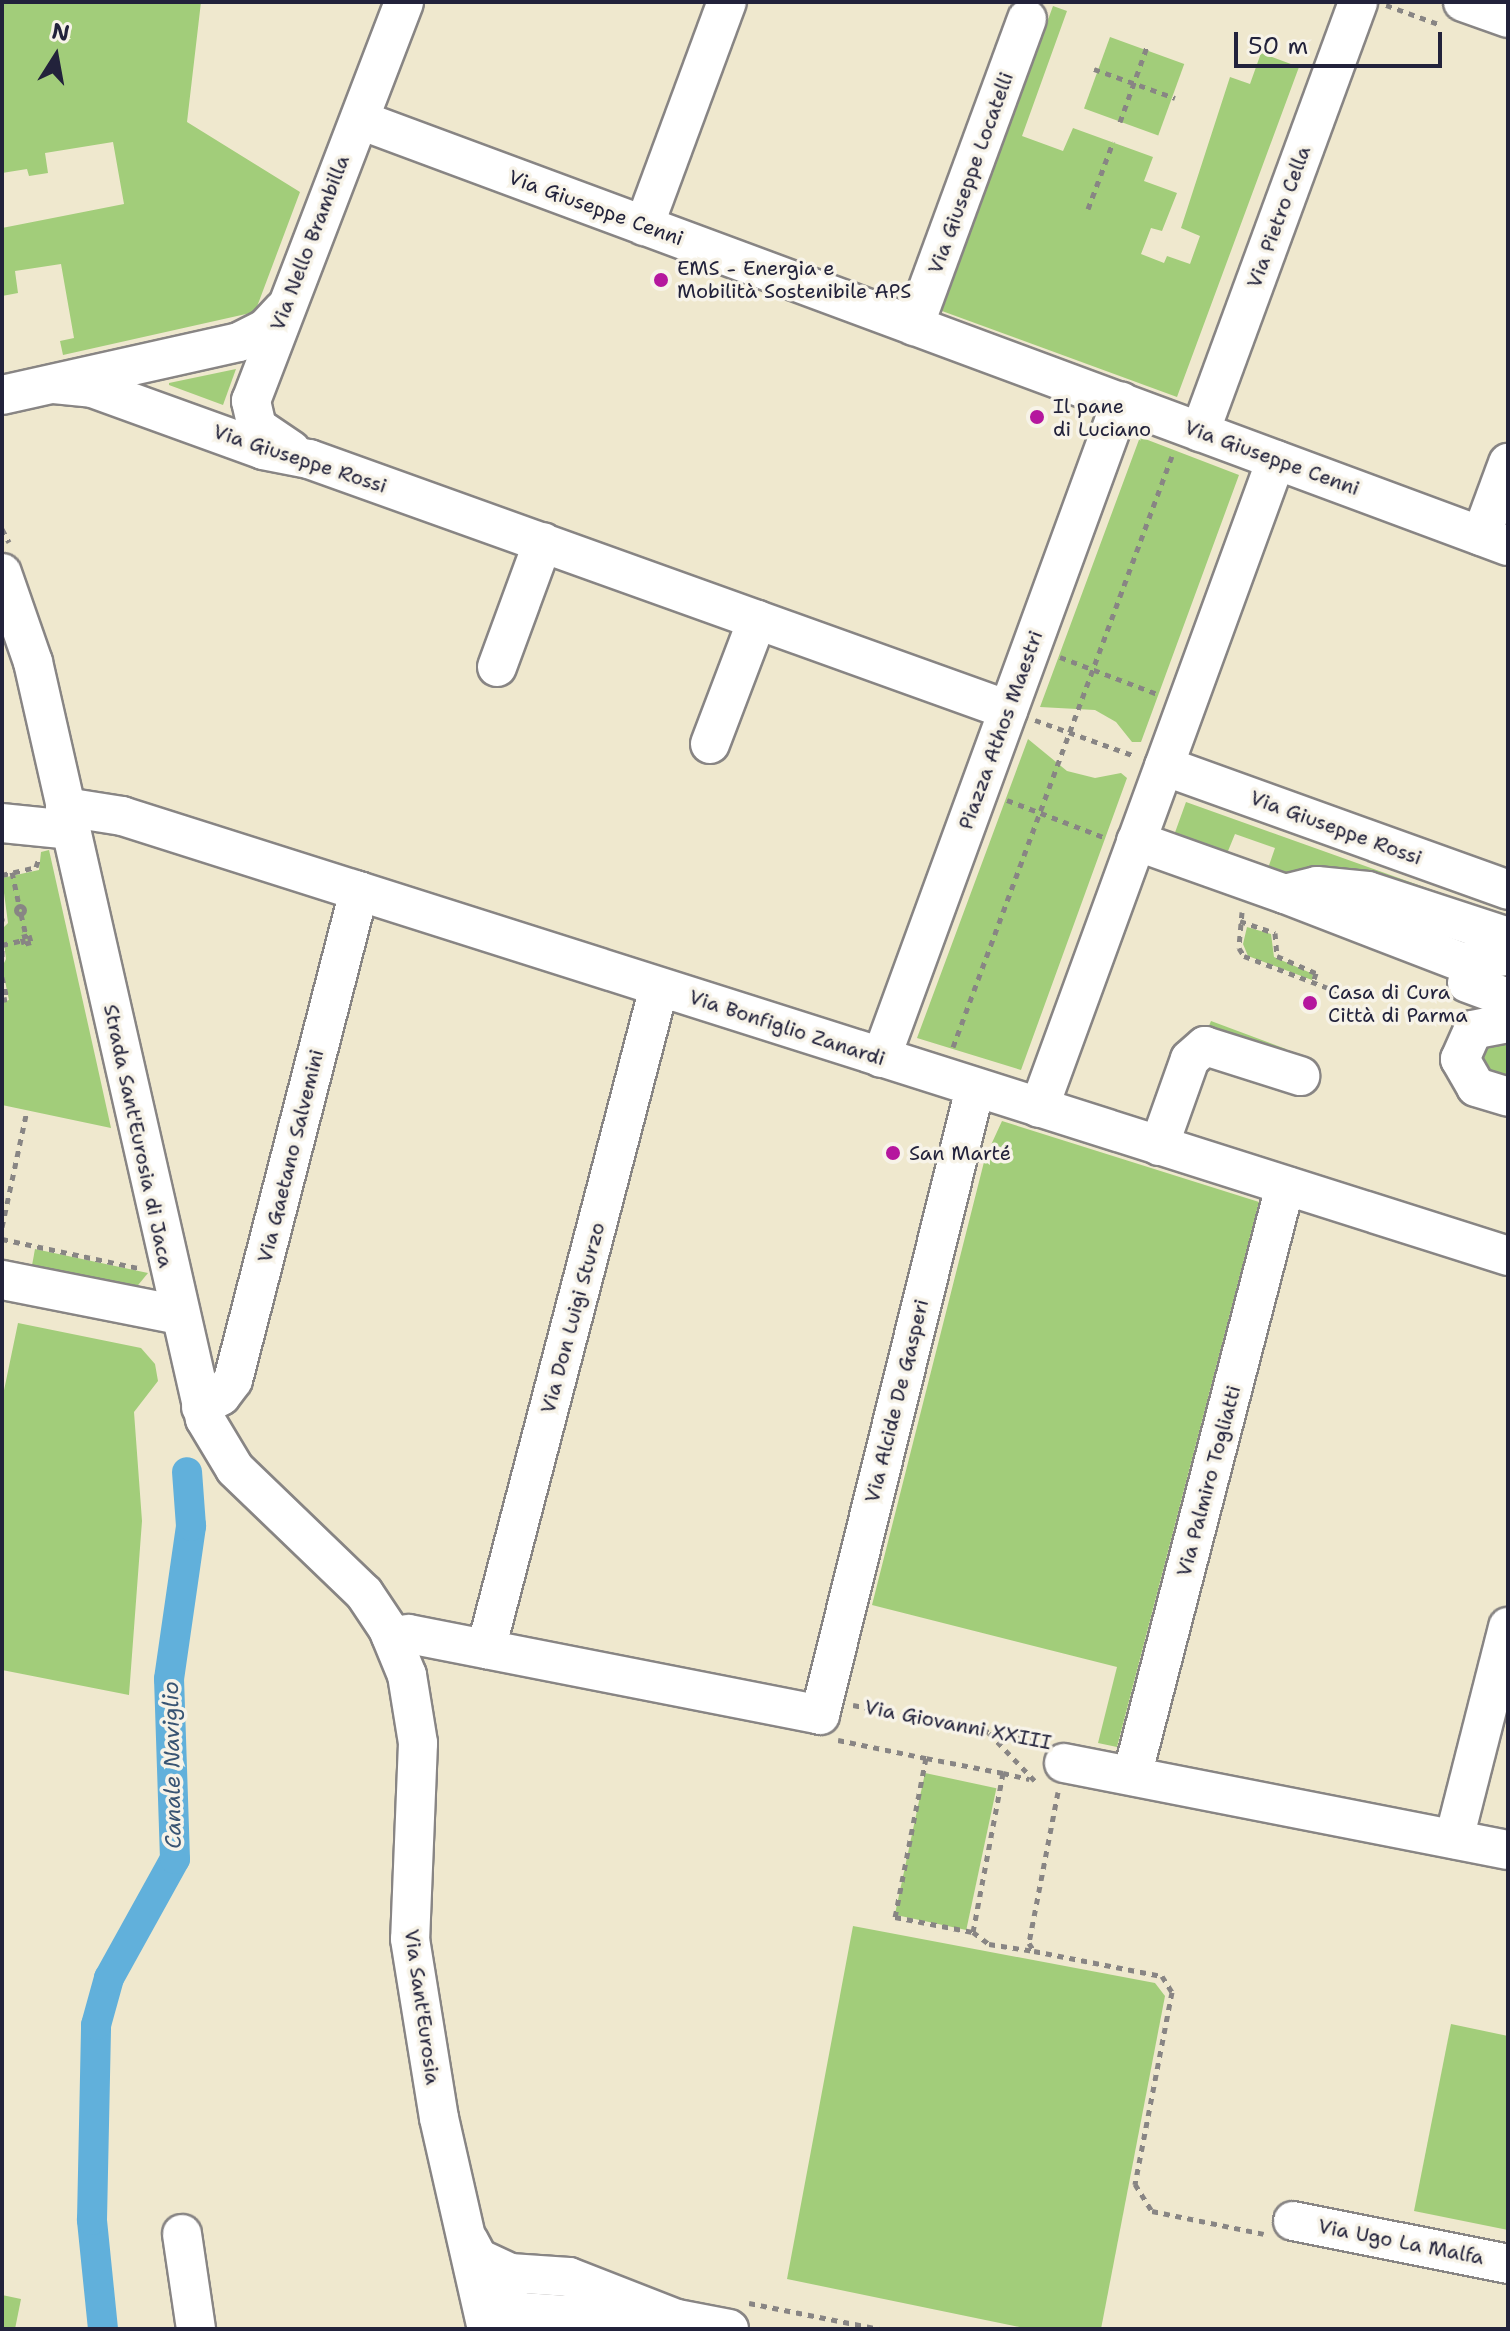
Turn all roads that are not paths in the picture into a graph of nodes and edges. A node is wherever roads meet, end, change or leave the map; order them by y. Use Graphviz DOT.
graph roads {
  1 [pos="404,2"];
  2 [pos="727,2"];
  3 [pos="1358,2"];
  4 [pos="1463,2"];
  5 [pos="1508,18"];
  6 [pos="1027,19"];
  7 [pos="360,120"];
  8 [pos="644,226"];
  9 [pos="288,300"];
  10 [pos="914,326"];
  11 [pos="54,384"];
  12 [pos="2,395"];
  13 [pos="1121,402"];
  14 [pos="1188,440"];
  15 [pos="309,459"];
  16 [pos="1276,460"];
  17 [pos="1508,463"];
  18 [pos="1494,541"];
  19 [pos="543,542"];
  20 [pos="2,573"];
  21 [pos="757,620"];
  22 [pos="497,667"];
  23 [pos="1026,717"];
  24 [pos="710,744"];
  25 [pos="1145,760"];
  26 [pos="68,818"];
  27 [pos="2,823"];
  28 [pos="1116,840"];
  29 [pos="1508,890"];
  30 [pos="359,891"];
  31 [pos="1263,895"];
  32 [pos="1508,937"];
  33 [pos="1375,948"];
  34 [pos="1508,956"];
  35 [pos="1467,983"];
  36 [pos="659,987"];
  37 [pos="1508,998"];
  38 [pos="1508,1023"];
  39 [pos="881,1058"];
  40 [pos="970,1072"];
  41 [pos="1300,1076"];
  42 [pos="1508,1097"];
  43 [pos="1039,1108"];
  44 [pos="1159,1146"];
  45 [pos="1285,1186"];
  46 [pos="1508,1256"];
  47 [pos="2,1280"];
  48 [pos="178,1315"];
  49 [pos="201,1407"];
  50 [pos="1508,1627"];
  51 [pos="391,1636"];
  52 [pos="486,1649"];
  53 [pos="1132,1776"];
  54 [pos="1048,1781"];
  55 [pos="1454,1839"];
  56 [pos="1508,1850"];
  57 [pos="1293,2221"];
  58 [pos="182,2234"];
  59 [pos="469,2241"];
  60 [pos="1508,2264"];
  61 [pos="520,2284"];
  62 [pos="593,2315"];
  63 [pos="685,2320"];
  64 [pos="196,2329"];
  65 [pos="488,2329"];
  66 [pos="552,2329"];
  67 [pos="729,2329"];
  1 -- 7 [label="street, Via Nello Brambilla"];
  2 -- 8 [label="street"];
  3 -- 14 [label="street, Via Pietro Cella"];
  4 -- 5 [label="street"];
  6 -- 10 [label="street, Via Giuseppe Locatelli"];
  7 -- 8 [label="street, Via Giuseppe Cenni"];
  7 -- 9 [label="street, Via Nello Brambilla"];
  8 -- 10 [label="street, Via Giuseppe Cenni"];
  9 -- 11 [label="street, Via Giuseppe Rossi"];
  9 -- 15 [label="street, Via Nello Brambilla"];
  10 -- 13 [label="street, Via Giuseppe Cenni"];
  11 -- 12 [label="street, Via Giuseppe Rossi"];
  11 -- 15 [label="street, Via Giuseppe Rossi"];
  13 -- 14 [label="street, Via Giuseppe Cenni"];
  13 -- 23 [label="street, Piazza Athos Maestri"];
  14 -- 16 [label="street, Via Giuseppe Cenni"];
  15 -- 19 [label="street, Via Giuseppe Rossi"];
  16 -- 18 [label="street, Via Giuseppe Cenni"];
  16 -- 25 [label="street"];
  17 -- 18 [label="street"];
  19 -- 21 [label="street, Via Giuseppe Rossi"];
  19 -- 22 [label="street"];
  20 -- 26 [label="street, Strada Sant'Eurosia di Jaca"];
  21 -- 23 [label="street, Via Giuseppe Rossi"];
  21 -- 24 [label="street"];
  23 -- 39 [label="street, Piazza Athos Maestri"];
  25 -- 28 [label="street"];
  25 -- 29 [label="street, Via Giuseppe Rossi"];
  26 -- 27 [label="street, Via Bonfiglio Zanardi"];
  26 -- 30 [label="street, Via Bonfiglio Zanardi"];
  26 -- 48 [label="street, Strada Sant'Eurosia di Jaca"];
  28 -- 31 [label="street"];
  28 -- 43 [label="street"];
  30 -- 36 [label="street, Via Bonfiglio Zanardi"];
  30 -- 49 [label="street, Via Gaetano Salvemini"];
  31 -- 32 [label="street"];
  31 -- 33 [label="street"];
  31 -- 34 [label="street"];
  35 -- 37 [label="street"];
  36 -- 39 [label="street, Via Bonfiglio Zanardi"];
  36 -- 52 [label="street, Via Don Luigi Sturzo"];
  38 -- 42 [label="street"];
  39 -- 40 [label="street, Via Bonfiglio Zanardi"];
  40 -- 43 [label="street, Via Bonfiglio Zanardi"];
  40 -- 52 [label="street, Via Alcide De Gasperi"];
  41 -- 44 [label="street"];
  43 -- 44 [label="street, Via Bonfiglio Zanardi"];
  44 -- 45 [label="street, Via Bonfiglio Zanardi"];
  45 -- 46 [label="street, Via Bonfiglio Zanardi"];
  45 -- 53 [label="street, Via Palmiro Togliatti"];
  47 -- 48 [label="street"];
  48 -- 49 [label="street, Strada Sant'Eurosia di Jaca"];
  49 -- 51 [label="street, Strada Sant'Eurosia di Jaca"];
  50 -- 55 [label="street"];
  51 -- 52 [label="street"];
  51 -- 59 [label="street, Via Sant'Eurosia"];
  53 -- 54 [label="street, Via Giovanni XXIII"];
  53 -- 55 [label="street, Via Giovanni XXIII"];
  55 -- 56 [label="street, Via Giovanni XXIII"];
  57 -- 60 [label="street, Via Ugo La Malfa"];
  58 -- 64 [label="street"];
  59 -- 61 [label="street"];
  59 -- 65 [label="street, Via Sant'Eurosia"];
  61 -- 62 [label="street"];
  61 -- 63 [label="street"];
  61 -- 65 [label="street"];
  62 -- 63 [label="street"];
  62 -- 66 [label="street"];
  63 -- 67 [label="street"];
}
